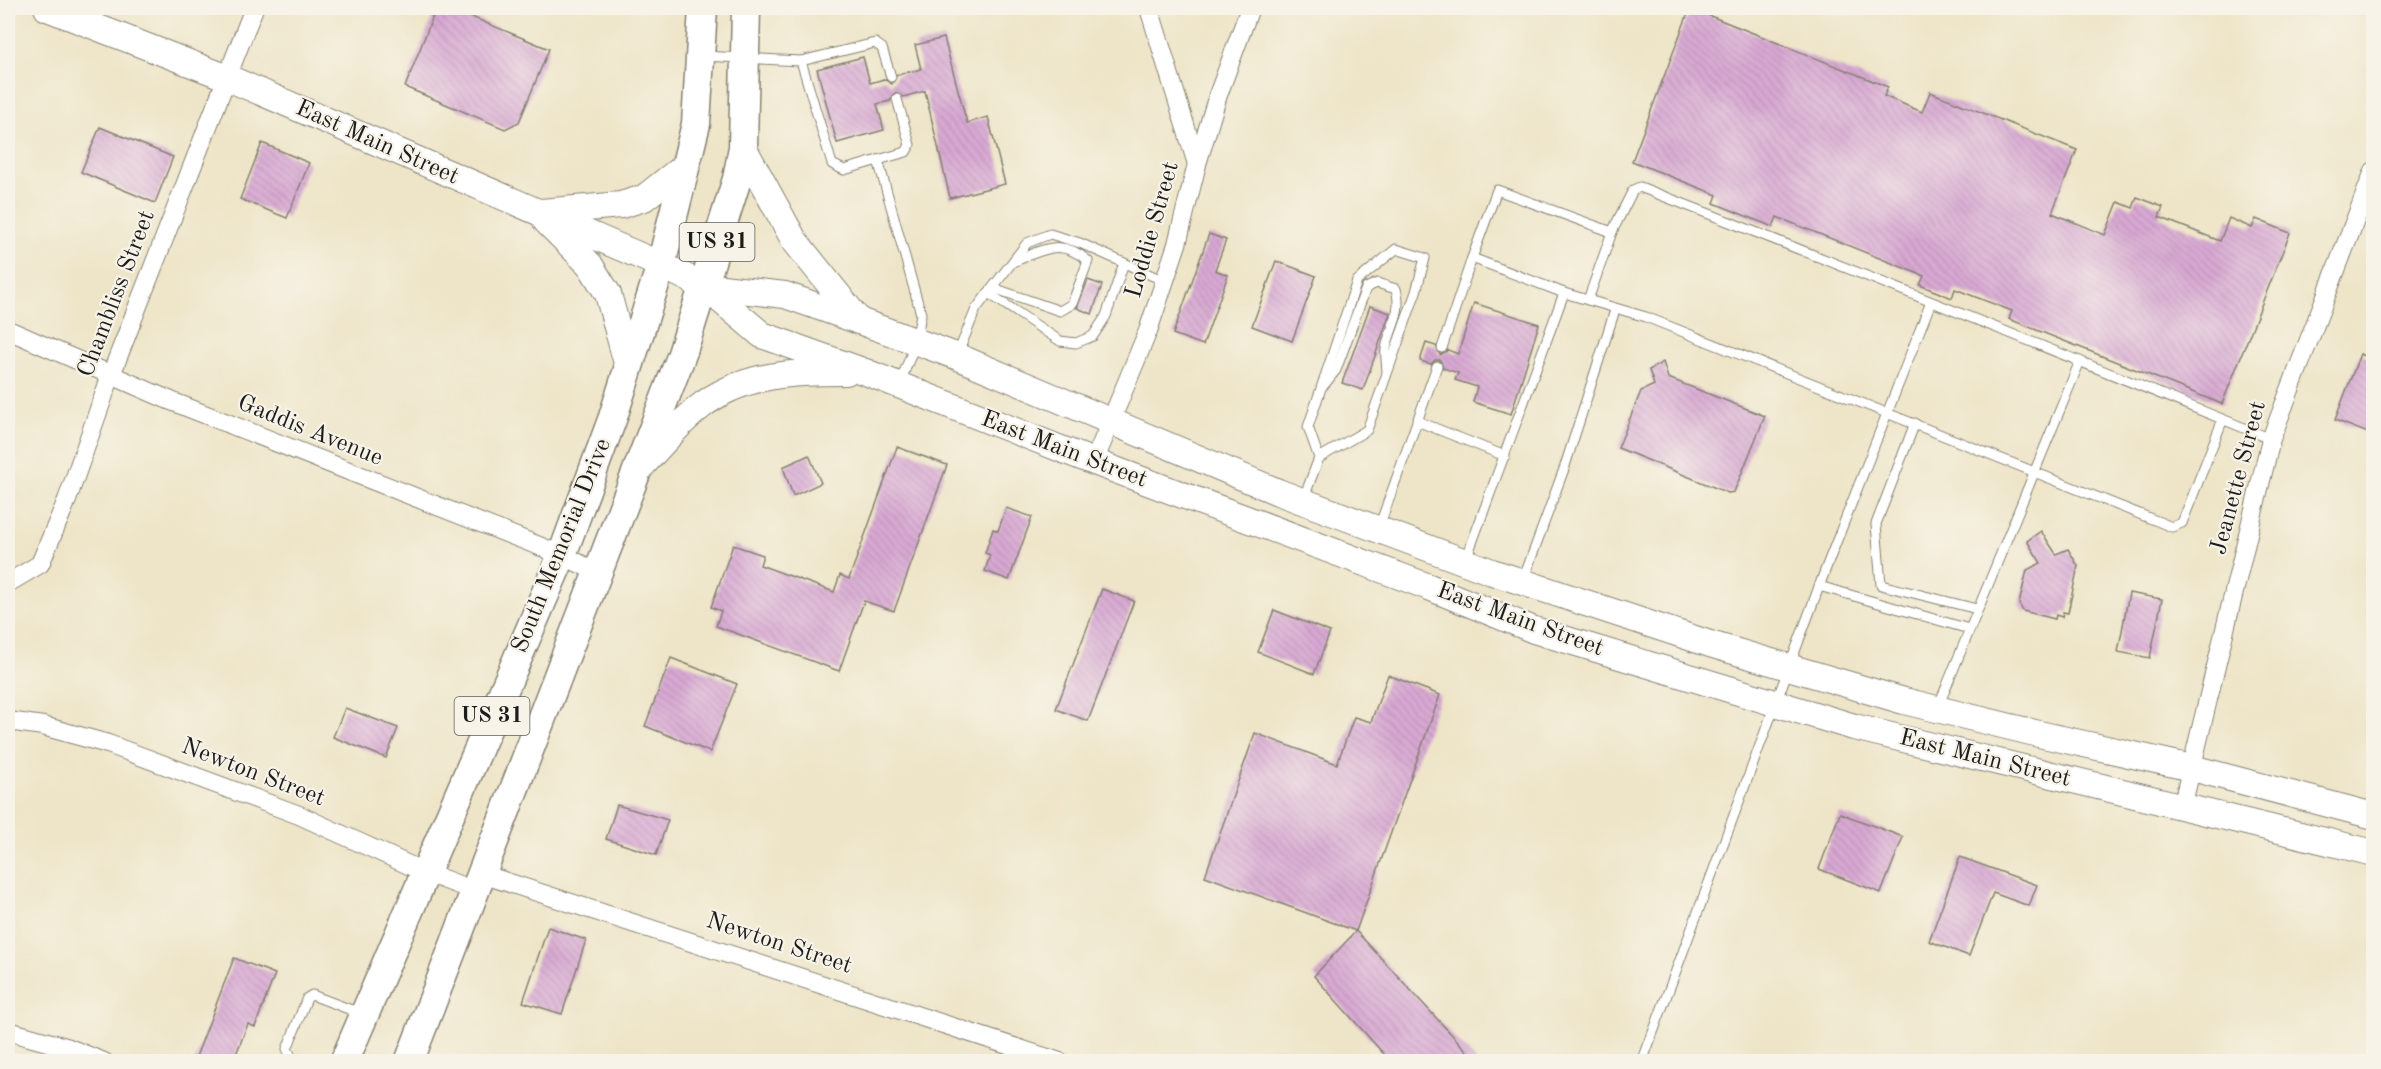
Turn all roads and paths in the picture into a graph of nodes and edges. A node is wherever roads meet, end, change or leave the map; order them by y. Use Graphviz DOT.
graph roads {
  1 [pos="47,8"];
  2 [pos="254,8"];
  3 [pos="703,8"];
  4 [pos="746,8"];
  5 [pos="1149,8"];
  6 [pos="1250,8"];
  7 [pos="701,56"];
  8 [pos="746,60"];
  9 [pos="801,61"];
  10 [pos="891,77"];
  11 [pos="228,78"];
  12 [pos="897,99"];
  13 [pos="743,147"];
  14 [pos="878,160"];
  15 [pos="687,164"];
  16 [pos="1197,164"];
  17 [pos="2373,171"];
  18 [pos="537,212"];
  19 [pos="1612,232"];
  20 [pos="1472,258"];
  21 [pos="1013,261"];
  22 [pos="1124,263"];
  23 [pos="662,265"];
  24 [pos="1164,281"];
  25 [pos="704,286"];
  26 [pos="991,291"];
  27 [pos="1564,293"];
  28 [pos="1588,300"];
  29 [pos="1931,302"];
  30 [pos="1615,310"];
  31 [pos="859,321"];
  32 [pos="8,330"];
  33 [pos="916,342"];
  34 [pos="1442,348"];
  35 [pos="956,356"];
  36 [pos="2080,361"];
  37 [pos="1437,366"];
  38 [pos="628,367"];
  39 [pos="868,373"];
  40 [pos="111,375"];
  41 [pos="1387,379"];
  42 [pos="899,385"];
  43 [pos="1320,390"];
  44 [pos="1888,412"];
  45 [pos="2223,419"];
  46 [pos="1112,420"];
  47 [pos="1417,421"];
  48 [pos="1915,423"];
  49 [pos="2271,439"];
  50 [pos="1505,456"];
  51 [pos="1319,458"];
  52 [pos="1094,462"];
  53 [pos="639,468"];
  54 [pos="2035,472"];
  55 [pos="1302,501"];
  56 [pos="1378,530"];
  57 [pos="562,555"];
  58 [pos="1465,562"];
  59 [pos="597,572"];
  60 [pos="1522,582"];
  61 [pos="8,583"];
  62 [pos="1819,586"];
  63 [pos="1977,609"];
  64 [pos="1969,629"];
  65 [pos="1790,668"];
  66 [pos="1777,704"];
  67 [pos="1937,709"];
  68 [pos="8,721"];
  69 [pos="2192,768"];
  70 [pos="2182,807"];
  71 [pos="2373,816"];
  72 [pos="2373,853"];
  73 [pos="424,872"];
  74 [pos="479,882"];
  75 [pos="364,1015"];
  76 [pos="8,1030"];
  77 [pos="104,1062"];
  78 [pos="294,1062"];
  79 [pos="344,1062"];
  80 [pos="409,1062"];
  81 [pos="1060,1062"];
  82 [pos="1642,1062"];
  1 -- 11 [label="main road, East Main Street"];
  2 -- 11 [label="street, Chambliss Street"];
  3 -- 7 [label="main road, South Memorial Drive / US 31"];
  4 -- 8 [label="main road, South Memorial Drive / US 31"];
  5 -- 16 [label="street"];
  6 -- 16 [label="street, Loddie Street"];
  7 -- 8 [label="lane"];
  7 -- 15 [label="main road, South Memorial Drive / US 31"];
  8 -- 9 [label="lane"];
  8 -- 13 [label="main road, South Memorial Drive / US 31"];
  9 -- 10 [label="lane"];
  9 -- 14 [label="lane"];
  11 -- 18 [label="main road, East Main Street"];
  11 -- 40 [label="street, Chambliss Street"];
  12 -- 14 [label="lane"];
  13 -- 25 [label="main road, South Memorial Drive / US 31"];
  13 -- 31 [label="main road"];
  14 -- 33 [label="lane"];
  15 -- 18 [label="main road"];
  15 -- 23 [label="main road, South Memorial Drive / US 31"];
  16 -- 24 [label="street, Loddie Street"];
  17 -- 49 [label="street, Jeanette Street"];
  18 -- 23 [label="main road, East Main Street"];
  18 -- 38 [label="main road"];
  19 -- 20 [label="lane"];
  19 -- 28 [label="lane"];
  19 -- 29 [label="lane"];
  20 -- 27 [label="lane"];
  20 -- 34 [label="lane"];
  21 -- 22 [label="lane"];
  21 -- 26 [label="lane"];
  21 -- 26 [label="lane"];
  22 -- 24 [label="lane"];
  22 -- 26 [label="lane"];
  23 -- 25 [label="main road, East Main Street"];
  23 -- 38 [label="main road, South Memorial Drive / US 31"];
  24 -- 46 [label="street, Loddie Street"];
  25 -- 31 [label="main road, East Main Street"];
  25 -- 39 [label="main road, East Main Street"];
  25 -- 53 [label="main road, South Memorial Drive / US 31"];
  26 -- 35 [label="lane"];
  27 -- 28 [label="lane"];
  27 -- 50 [label="lane"];
  28 -- 30 [label="lane"];
  29 -- 36 [label="lane"];
  29 -- 44 [label="lane"];
  30 -- 44 [label="lane"];
  30 -- 60 [label="lane"];
  31 -- 33 [label="main road, East Main Street"];
  32 -- 40 [label="street, Gaddis Avenue"];
  33 -- 35 [label="main road, East Main Street"];
  33 -- 42 [label="lane"];
  35 -- 46 [label="main road, East Main Street"];
  36 -- 45 [label="lane"];
  36 -- 54 [label="lane"];
  37 -- 47 [label="lane"];
  38 -- 57 [label="main road, South Memorial Drive / US 31"];
  39 -- 42 [label="main road, East Main Street"];
  39 -- 53 [label="main road"];
  40 -- 57 [label="street, Gaddis Avenue"];
  40 -- 61 [label="street, Chambliss Street"];
  41 -- 43 [label="lane"];
  41 -- 43 [label="lane"];
  41 -- 51 [label="lane"];
  42 -- 52 [label="main road, East Main Street"];
  43 -- 51 [label="lane"];
  44 -- 48 [label="lane"];
  44 -- 62 [label="lane"];
  45 -- 49 [label="lane"];
  45 -- 54 [label="lane"];
  46 -- 52 [label="street, Loddie Street"];
  46 -- 55 [label="main road, East Main Street"];
  47 -- 50 [label="lane"];
  47 -- 56 [label="lane"];
  48 -- 54 [label="lane"];
  48 -- 63 [label="lane"];
  49 -- 69 [label="street, Jeanette Street"];
  50 -- 58 [label="lane"];
  51 -- 55 [label="lane"];
  52 -- 66 [label="main road, East Main Street"];
  53 -- 59 [label="main road, South Memorial Drive / US 31"];
  54 -- 63 [label="lane"];
  55 -- 56 [label="main road, East Main Street"];
  56 -- 58 [label="main road, East Main Street"];
  57 -- 59 [label="street, Gaddis Avenue"];
  57 -- 73 [label="main road, South Memorial Drive / US 31"];
  58 -- 60 [label="main road, East Main Street"];
  59 -- 74 [label="main road, South Memorial Drive / US 31"];
  60 -- 65 [label="main road, East Main Street"];
  62 -- 64 [label="lane"];
  62 -- 65 [label="lane"];
  63 -- 64 [label="lane"];
  64 -- 67 [label="lane"];
  65 -- 66 [label="lane"];
  65 -- 67 [label="main road, East Main Street"];
  66 -- 70 [label="main road, East Main Street"];
  66 -- 82 [label="lane"];
  67 -- 69 [label="main road, East Main Street"];
  68 -- 73 [label="street, Newton Street"];
  69 -- 70 [label="street, Jeanette Street"];
  69 -- 71 [label="main road, East Main Street"];
  70 -- 72 [label="main road, East Main Street"];
  73 -- 74 [label="street, Newton Street"];
  73 -- 75 [label="main road, South Memorial Drive / US 31"];
  74 -- 80 [label="main road, South Memorial Drive / US 31"];
  74 -- 81 [label="street, Newton Street"];
  75 -- 78 [label="lane"];
  75 -- 79 [label="main road, South Memorial Drive / US 31"];
  76 -- 77 [label="street"];
}
